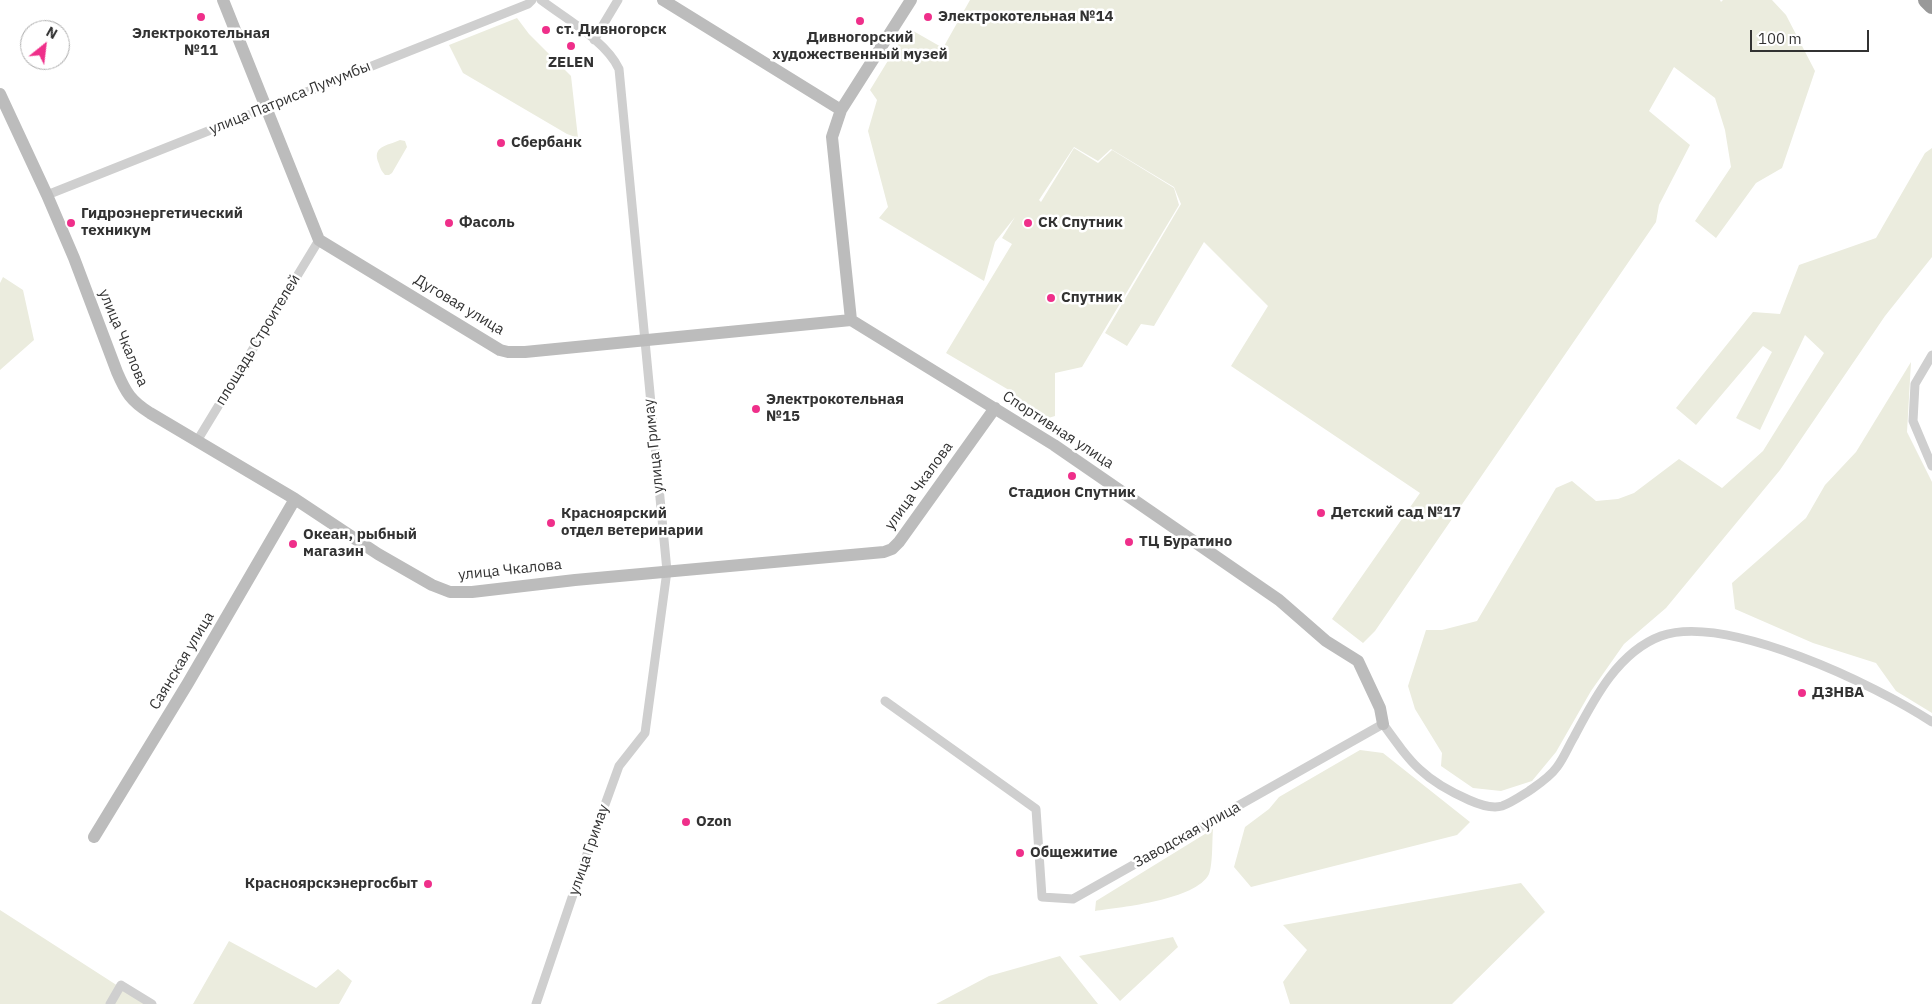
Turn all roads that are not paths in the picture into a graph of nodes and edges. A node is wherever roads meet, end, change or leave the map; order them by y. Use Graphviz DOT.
graph roads {
  1 [pos="223,0"];
  2 [pos="532,0"];
  3 [pos="541,0"];
  4 [pos="618,0"];
  5 [pos="663,0"];
  6 [pos="911,0"];
  7 [pos="1926,0"];
  8 [pos="1932,6"];
  9 [pos="594,40"];
  10 [pos="0,94"];
  11 [pos="267,107"];
  12 [pos="841,110"];
  13 [pos="47,195"];
  14 [pos="319,240"];
  15 [pos="851,320"];
  16 [pos="644,339"];
  17 [pos="1932,355"];
  18 [pos="995,408"];
  19 [pos="197,441"];
  20 [pos="1932,466"];
  21 [pos="295,499"];
  22 [pos="667,571"];
  23 [pos="884,701"];
  24 [pos="1932,722"];
  25 [pos="1383,724"];
  26 [pos="94,837"];
  27 [pos="110,1004"];
  28 [pos="152,1004"];
  29 [pos="536,1004"];
  1 -- 11 [label="main road"];
  2 -- 11 [label="street, улица Патриса Лумумбы"];
  3 -- 9 [label="street, улица Гримау"];
  4 -- 9 [label="street"];
  5 -- 12 [label="main road"];
  6 -- 12 [label="main road"];
  7 -- 8 [label="highway"];
  9 -- 16 [label="street, улица Гримау"];
  10 -- 13 [label="main road, улица Чкалова"];
  11 -- 13 [label="street, улица Патриса Лумумбы"];
  11 -- 14 [label="main road"];
  12 -- 15 [label="main road"];
  13 -- 19 [label="main road, улица Чкалова"];
  14 -- 16 [label="main road, Дуговая улица"];
  14 -- 19 [label="street, площадь Строителей"];
  15 -- 16 [label="main road, Дуговая улица"];
  15 -- 18 [label="main road, Спортивная улица"];
  16 -- 22 [label="street, улица Гримау"];
  17 -- 20 [label="street"];
  18 -- 22 [label="main road, улица Чкалова"];
  18 -- 25 [label="main road, Спортивная улица"];
  19 -- 21 [label="main road, улица Чкалова"];
  21 -- 22 [label="main road, улица Чкалова"];
  21 -- 26 [label="main road, Саянская улица"];
  22 -- 29 [label="street, улица Гримау"];
  23 -- 25 [label="street, Заводская улица"];
  24 -- 25 [label="street"];
  27 -- 28 [label="street"];
}
